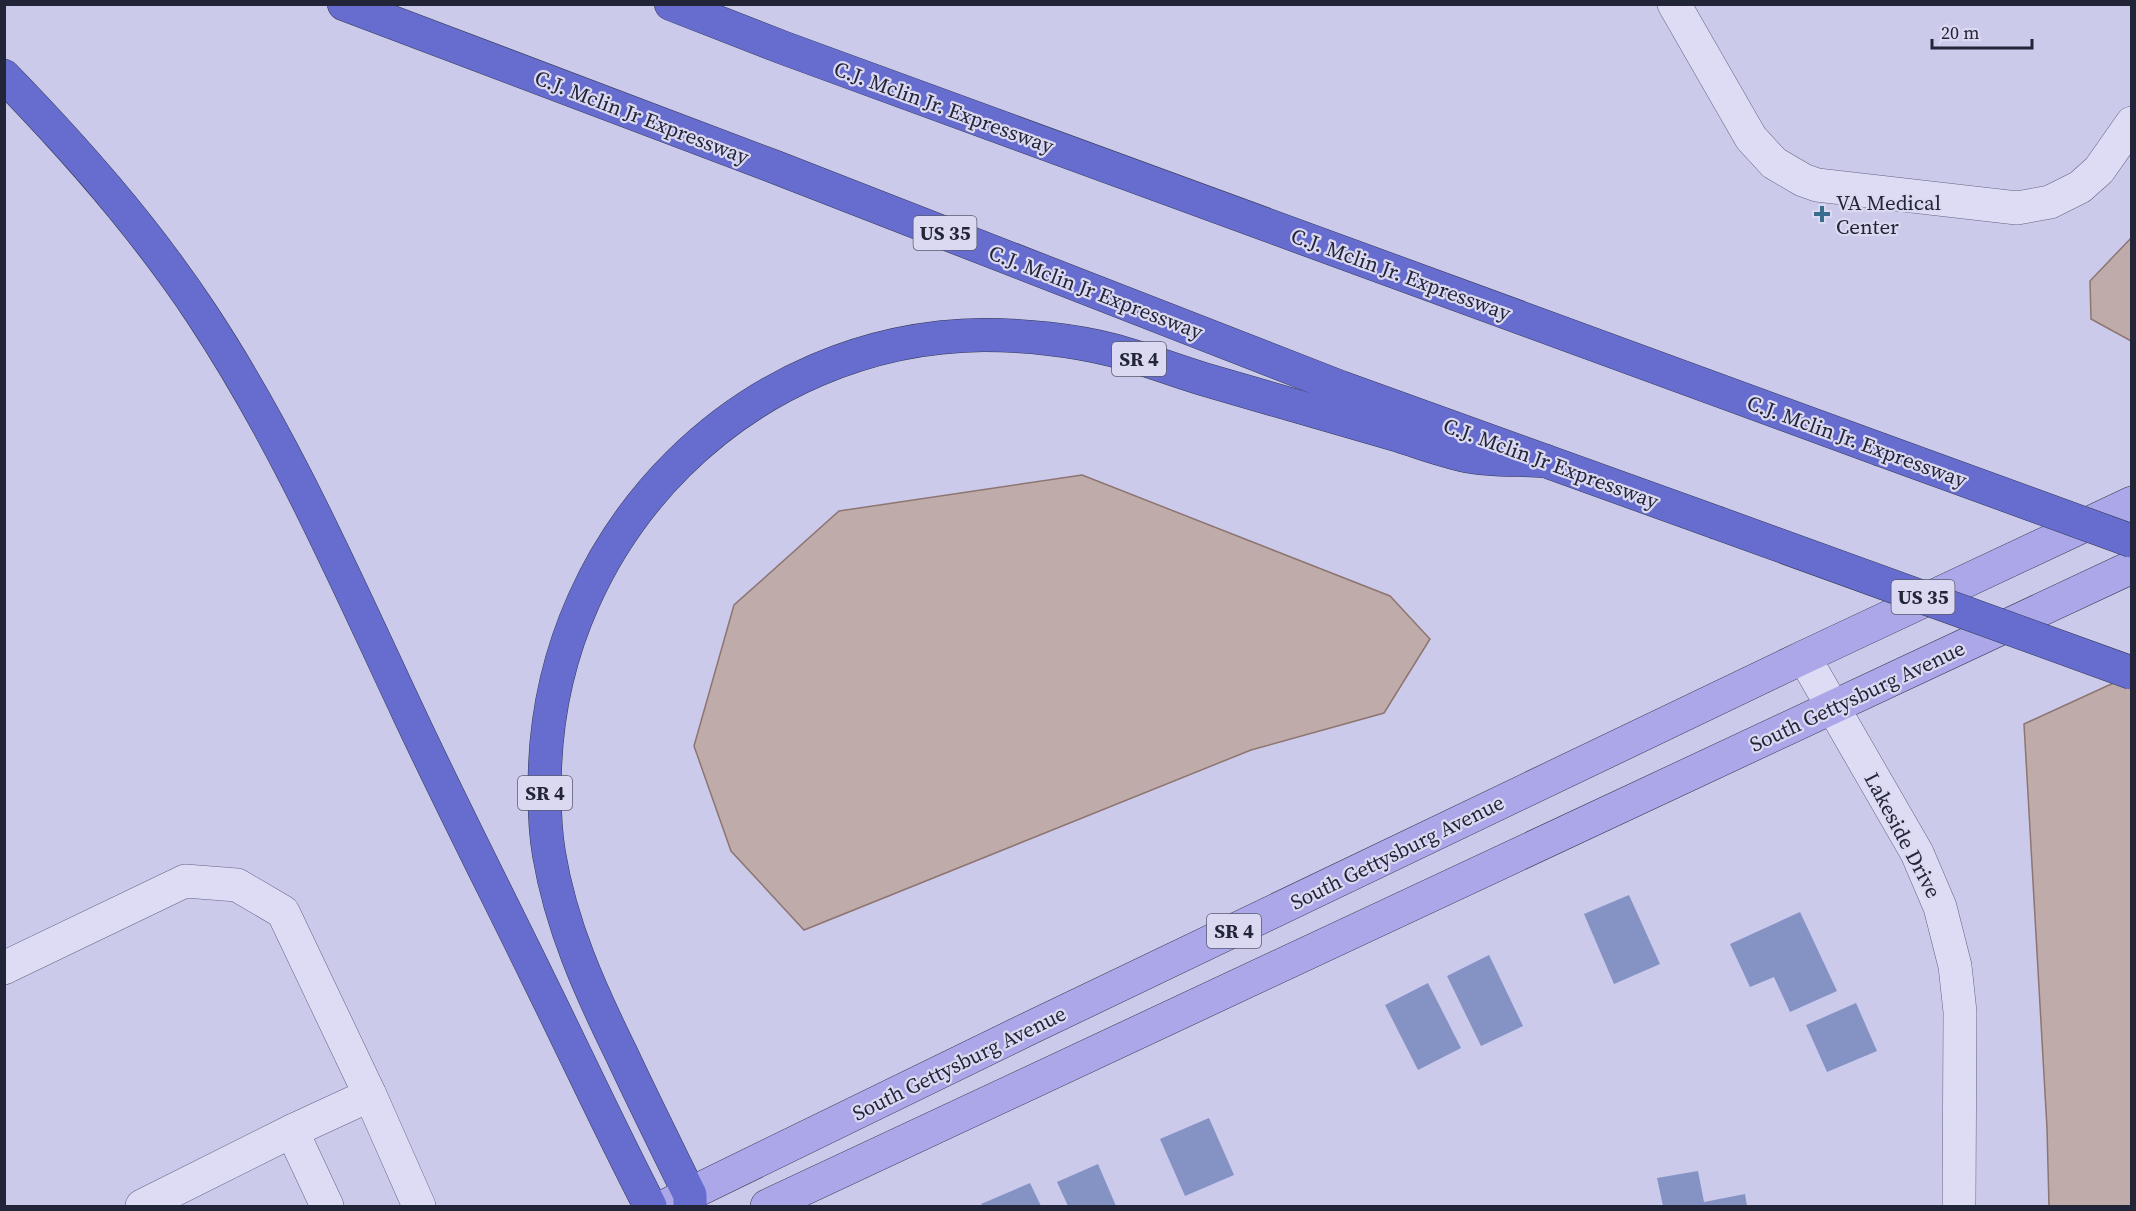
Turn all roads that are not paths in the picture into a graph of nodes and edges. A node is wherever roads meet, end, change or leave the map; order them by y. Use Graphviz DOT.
graph roads {
  1 [pos="344,4"];
  2 [pos="671,4"];
  3 [pos="1674,4"];
  4 [pos="4,76"];
  5 [pos="2132,123"];
  6 [pos="1545,461"];
  7 [pos="2132,503"];
  8 [pos="2132,541"];
  9 [pos="2132,567"];
  10 [pos="1804,657"];
  11 [pos="2132,673"];
  12 [pos="1833,707"];
  13 [pos="4,968"];
  14 [pos="370,1095"];
  15 [pos="292,1131"];
  16 [pos="682,1203"];
  17 [pos="142,1206"];
  18 [pos="327,1206"];
  19 [pos="419,1206"];
  20 [pos="650,1206"];
  21 [pos="767,1206"];
  22 [pos="1959,1206"];
  1 -- 6 [label="highway, C.J. Mclin Jr Expressway / US 35"];
  2 -- 8 [label="highway, C.J. Mclin Jr. Expressway, bridge"];
  3 -- 5 [label="street"];
  4 -- 20 [label="highway"];
  6 -- 11 [label="highway, C.J. Mclin Jr Expressway / US 35, bridge"];
  6 -- 16 [label="highway, SR 4"];
  7 -- 10 [label="main road, South Gettysburg Avenue / SR 4"];
  9 -- 12 [label="main road, South Gettysburg Avenue"];
  10 -- 12 [label="street, Lakeside Drive"];
  10 -- 16 [label="main road, South Gettysburg Avenue / SR 4"];
  12 -- 21 [label="main road, South Gettysburg Avenue"];
  12 -- 22 [label="street, Lakeside Drive"];
  13 -- 14 [label="street"];
  14 -- 15 [label="street"];
  14 -- 19 [label="street"];
  15 -- 17 [label="street"];
  15 -- 18 [label="street"];
}
